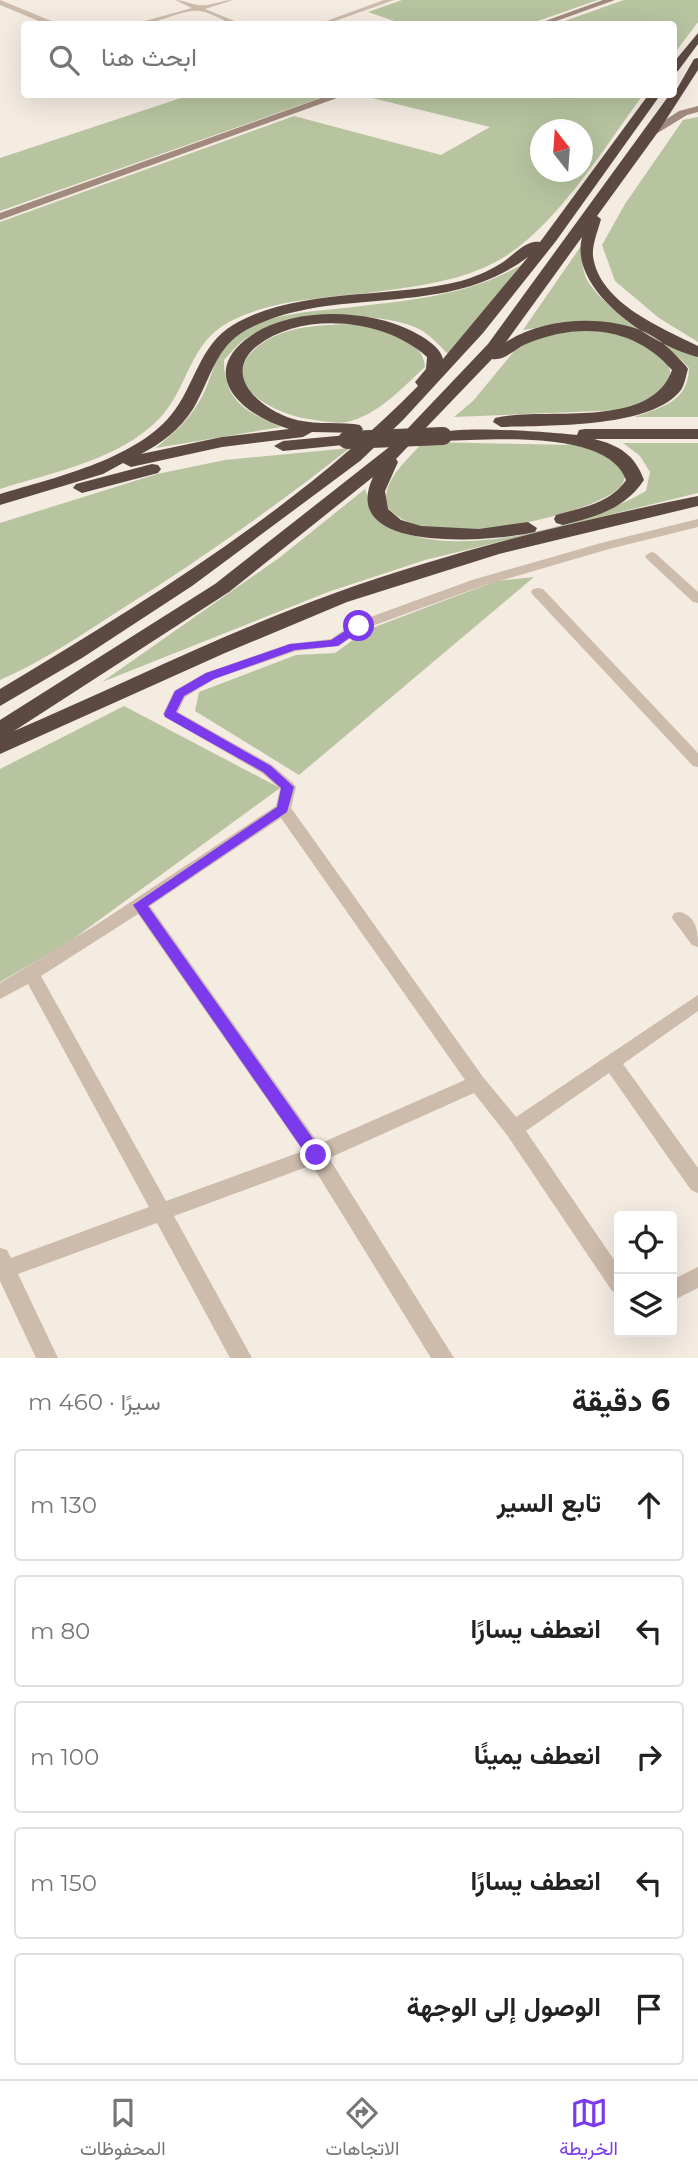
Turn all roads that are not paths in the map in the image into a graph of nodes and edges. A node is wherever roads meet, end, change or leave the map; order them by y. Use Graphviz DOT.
graph roads {
  1 [pos="177,0"];
  2 [pos="230,0"];
  3 [pos="391,0"];
  4 [pos="611,0"];
  5 [pos="0,2"];
  6 [pos="199,8"];
  7 [pos="44,21"];
  8 [pos="149,21"];
  9 [pos="232,21"];
  10 [pos="331,21"];
  11 [pos="550,21"];
  12 [pos="698,36"];
  13 [pos="698,61"];
  14 [pos="677,65"];
  15 [pos="677,93"];
  16 [pos="332,98"];
  17 [pos="652,98"];
  18 [pos="674,98"];
  19 [pos="698,108"];
  20 [pos="652,132"];
  21 [pos="576,207"];
  22 [pos="597,208"];
  23 [pos="0,217"];
  24 [pos="698,352"];
  25 [pos="465,380"];
  26 [pos="397,413"];
  27 [pos="698,423"];
  28 [pos="500,428"];
  29 [pos="351,434"];
  30 [pos="698,435"];
  31 [pos="399,448"];
  32 [pos="84,473"];
  33 [pos="0,500"];
  34 [pos="698,501"];
  35 [pos="0,516"];
  36 [pos="698,523"];
  37 [pos="651,556"];
  38 [pos="538,592"];
  39 [pos="698,599"];
  40 [pos="10,689"];
  41 [pos="0,699"];
  42 [pos="0,730"];
  43 [pos="0,746"];
  44 [pos="698,762"];
  45 [pos="283,809"];
  46 [pos="140,905"];
  47 [pos="680,918"];
  48 [pos="698,940"];
  49 [pos="31,973"];
  50 [pos="0,992"];
  51 [pos="698,1002"];
  52 [pos="611,1062"];
  53 [pos="477,1083"];
  54 [pos="514,1129"];
  55 [pos="316,1155"];
  56 [pos="698,1184"];
  57 [pos="161,1211"];
  58 [pos="2,1266"];
  59 [pos="614,1277"];
  60 [pos="698,1278"];
  61 [pos="677,1288"];
  62 [pos="47,1358"];
  63 [pos="241,1358"];
  64 [pos="443,1358"];
  1 -- 6 [label="street"];
  2 -- 6 [label="street"];
  3 -- 10 [label="street"];
  4 -- 11 [label="main road"];
  5 -- 7 [label="street"];
  6 -- 8 [label="street"];
  6 -- 9 [label="street"];
  12 -- 14 [label="highway"];
  13 -- 15 [label="highway"];
  16 -- 23 [label="main road"];
  17 -- 21 [label="highway"];
  18 -- 20 [label="highway"];
  19 -- 20 [label="main road"];
  20 -- 22 [label="highway"];
  21 -- 26 [label="highway"];
  21 -- 32 [label="highway"];
  22 -- 24 [label="highway"];
  22 -- 25 [label="highway"];
  25 -- 28 [label="highway"];
  25 -- 31 [label="highway"];
  26 -- 29 [label="highway"];
  26 -- 40 [label="highway"];
  27 -- 28 [label="highway"];
  28 -- 29 [label="highway, bridge"];
  28 -- 30 [label="highway"];
  28 -- 31 [label="highway"];
  29 -- 32 [label="highway"];
  29 -- 35 [label="highway"];
  31 -- 42 [label="highway"];
  32 -- 33 [label="highway"];
  34 -- 43 [label="highway"];
  36 -- 45 [label="street"];
  37 -- 39 [label="street"];
  38 -- 44 [label="street"];
  40 -- 41 [label="highway"];
  45 -- 46 [label="street"];
  45 -- 53 [label="street"];
  46 -- 49 [label="street"];
  46 -- 55 [label="street"];
  47 -- 48 [label="street"];
  49 -- 50 [label="street"];
  49 -- 57 [label="street"];
  51 -- 52 [label="street"];
  52 -- 54 [label="street"];
  52 -- 56 [label="street"];
  53 -- 54 [label="street"];
  53 -- 55 [label="street"];
  54 -- 59 [label="street"];
  55 -- 57 [label="street"];
  55 -- 64 [label="street"];
  57 -- 58 [label="street"];
  57 -- 63 [label="street"];
  58 -- 62 [label="street"];
  60 -- 61 [label="street"];
}
